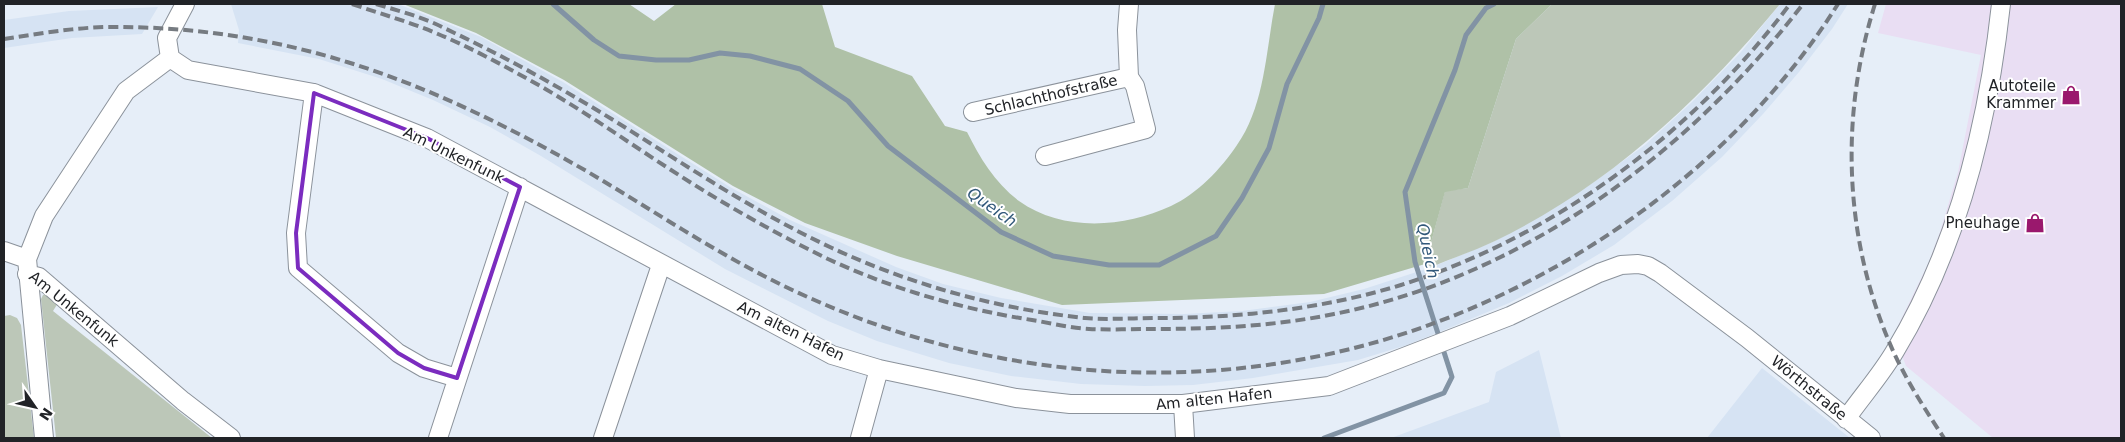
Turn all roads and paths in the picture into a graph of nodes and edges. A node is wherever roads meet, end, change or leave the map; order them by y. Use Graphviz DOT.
graph roads {
  1 [pos="185,4"];
  2 [pos="1130,4"];
  3 [pos="2000,4"];
  4 [pos="170,58"];
  5 [pos="1129,77"];
  6 [pos="314,93"];
  7 [pos="973,112"];
  8 [pos="1046,156"];
  9 [pos="520,187"];
  10 [pos="4,251"];
  11 [pos="661,265"];
  12 [pos="27,267"];
  13 [pos="1748,338"];
  14 [pos="880,369"];
  15 [pos="457,378"];
  16 [pos="1183,404"];
  17 [pos="1846,419"];
  18 [pos="44,438"];
  19 [pos="231,438"];
  20 [pos="438,438"];
  21 [pos="603,438"];
  22 [pos="860,438"];
  23 [pos="1185,438"];
  24 [pos="1871,438"];
  1 -- 4 [label="street"];
  2 -- 5 [label="street, Schlachthofstraße"];
  3 -- 17 [label="street"];
  4 -- 6 [label="street, Am Unkenfunk"];
  4 -- 12 [label="street, Am Unkenfunk"];
  5 -- 7 [label="street, Schlachthofstraße"];
  5 -- 8 [label="street, Schlachthofstraße"];
  6 -- 9 [label="street, Am Unkenfunk"];
  6 -- 15 [label="street"];
  9 -- 11 [label="street, Am alten Hafen"];
  9 -- 15 [label="street, Am Unkenfunk"];
  10 -- 12 [label="street"];
  11 -- 14 [label="street, Am alten Hafen"];
  11 -- 21 [label="street"];
  12 -- 18 [label="street"];
  12 -- 19 [label="street, Am Unkenfunk"];
  13 -- 16 [label="street, Am alten Hafen"];
  13 -- 17 [label="street, Wörthstraße"];
  14 -- 16 [label="street, Am alten Hafen"];
  14 -- 22 [label="street"];
  15 -- 20 [label="street, Am Unkenfunk"];
  16 -- 23 [label="street"];
  17 -- 24 [label="street, Wörthstraße"];
}
